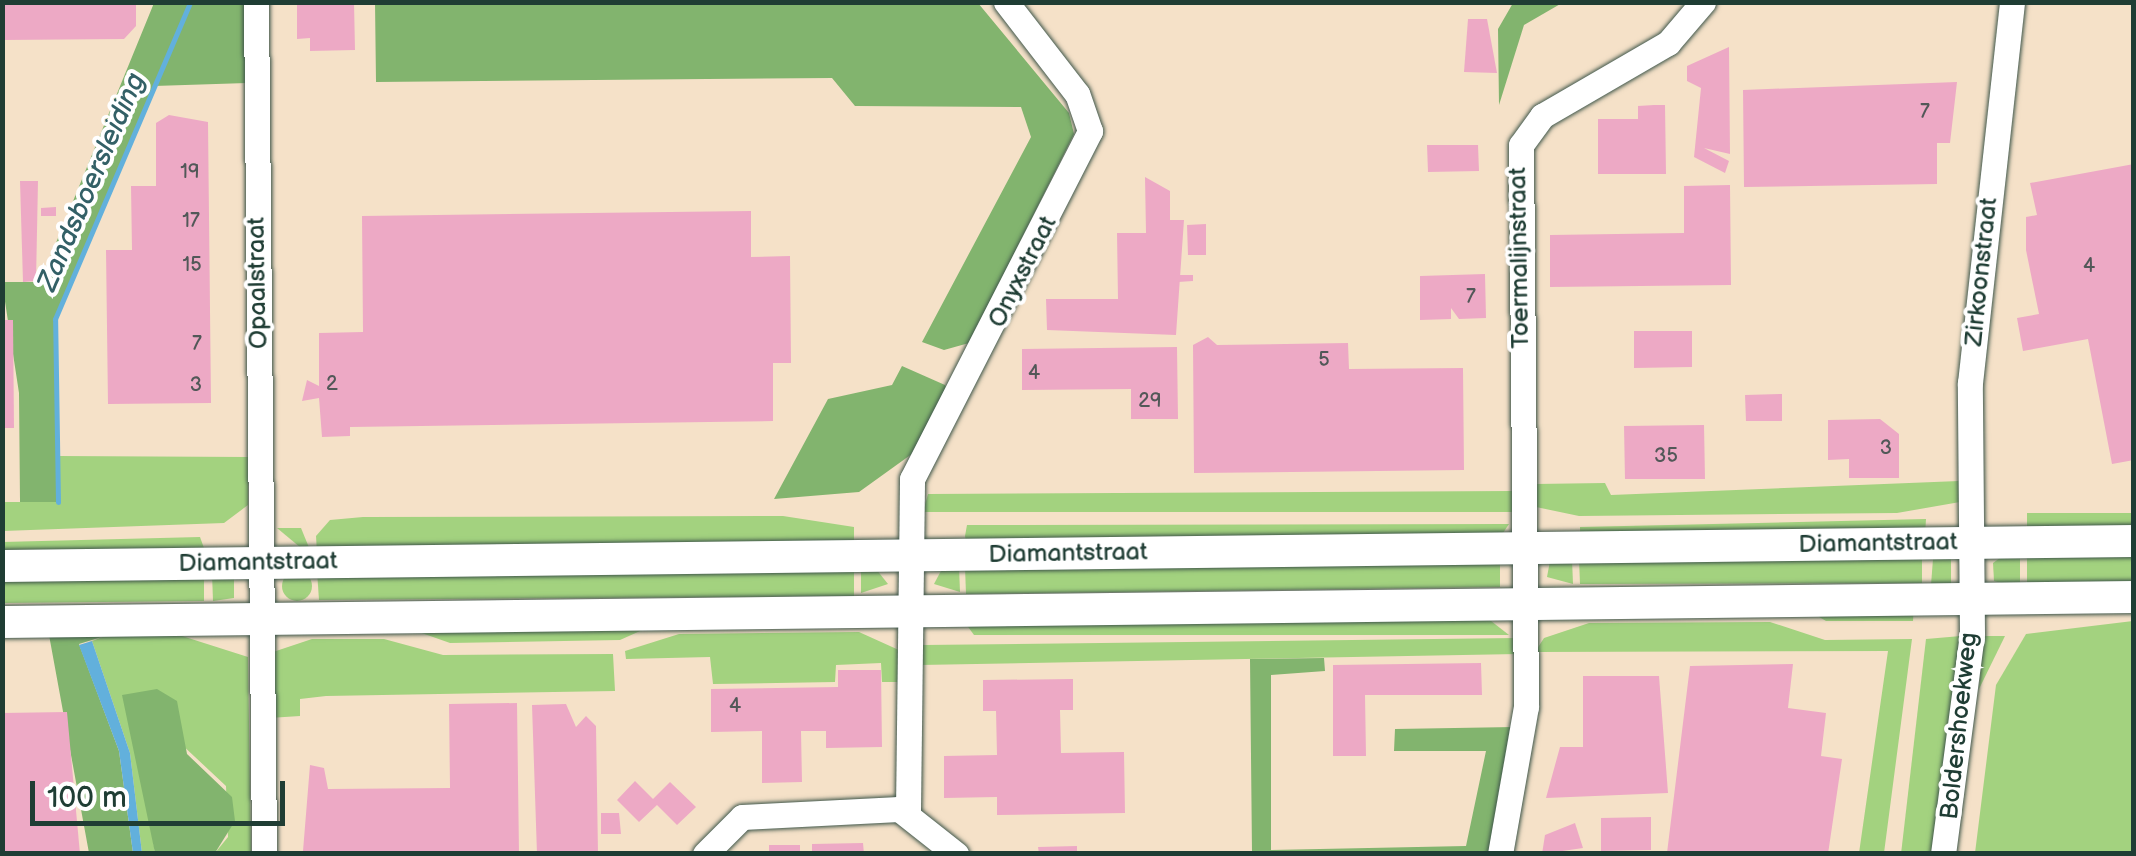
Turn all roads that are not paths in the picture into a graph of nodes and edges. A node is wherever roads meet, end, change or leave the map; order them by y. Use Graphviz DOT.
graph roads {
  1 [pos="256,2"];
  2 [pos="1006,2"];
  3 [pos="1703,2"];
  4 [pos="2012,2"];
  5 [pos="2134,541"];
  6 [pos="1971,543"];
  7 [pos="1524,548"];
  8 [pos="910,556"];
  9 [pos="261,563"];
  10 [pos="2,566"];
  11 [pos="2134,596"];
  12 [pos="1972,598"];
  13 [pos="1525,604"];
  14 [pos="912,611"];
  15 [pos="262,618"];
  16 [pos="2,622"];
  17 [pos="908,810"];
  18 [pos="264,854"];
  19 [pos="705,854"];
  20 [pos="956,854"];
  21 [pos="1500,854"];
  22 [pos="1943,854"];
  1 -- 9 [label="street, Opaalstraat"];
  2 -- 8 [label="street, Onyxstraat"];
  3 -- 7 [label="street, Toermalijnstraat"];
  4 -- 6 [label="street, Zirkoonstraat"];
  5 -- 6 [label="main road, Diamantstraat"];
  6 -- 7 [label="main road, Diamantstraat"];
  6 -- 12 [label="street, Zirkoonstraat"];
  7 -- 8 [label="main road, Diamantstraat"];
  7 -- 13 [label="street, Toermalijnstraat"];
  8 -- 9 [label="main road, Diamantstraat"];
  8 -- 14 [label="street, Onyxstraat"];
  9 -- 10 [label="main road, Diamantstraat"];
  9 -- 15 [label="street, Opaalstraat"];
  11 -- 12 [label="main road"];
  12 -- 13 [label="main road"];
  12 -- 22 [label="street, Boldershoekweg"];
  13 -- 14 [label="main road"];
  13 -- 21 [label="street, Toermalijnstraat"];
  14 -- 15 [label="main road"];
  14 -- 17 [label="street, Onyxstraat"];
  15 -- 16 [label="main road"];
  15 -- 18 [label="street, Opaalstraat"];
  17 -- 19 [label="street"];
  17 -- 20 [label="street"];
}
